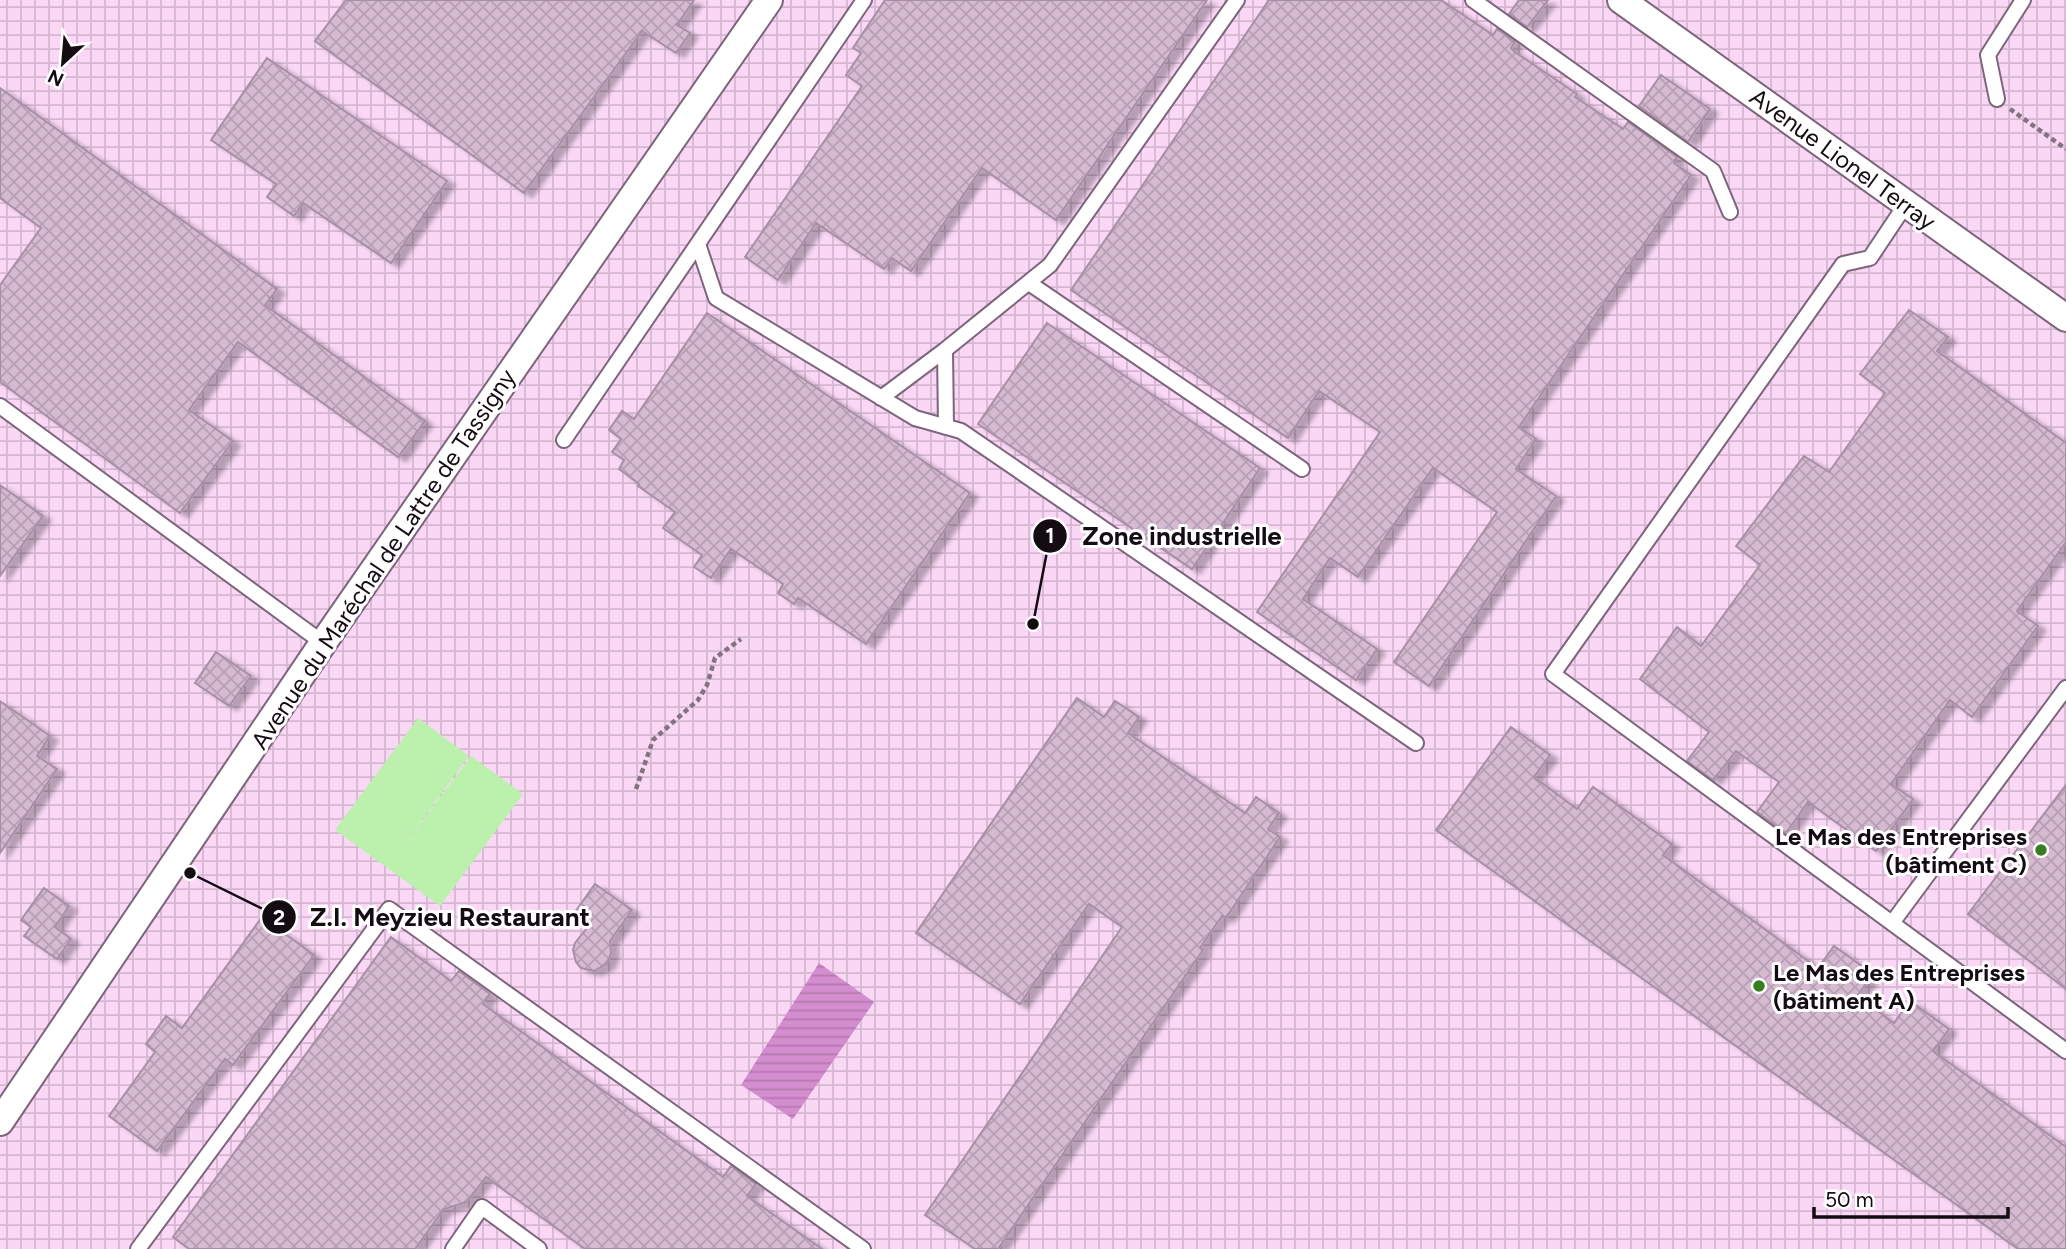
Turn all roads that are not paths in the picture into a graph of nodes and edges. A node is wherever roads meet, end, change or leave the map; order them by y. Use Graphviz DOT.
graph roads {
  1 [pos="769,0"];
  2 [pos="864,0"];
  3 [pos="1237,0"];
  4 [pos="1473,0"];
  5 [pos="1621,0"];
  6 [pos="2023,0"];
  7 [pos="1997,99"];
  8 [pos="1906,204"];
  9 [pos="1730,212"];
  10 [pos="698,244"];
  11 [pos="1029,283"];
  12 [pos="2066,318"];
  13 [pos="945,350"];
  14 [pos="881,398"];
  15 [pos="0,406"];
  16 [pos="946,428"];
  17 [pos="564,440"];
  18 [pos="1302,469"];
  19 [pos="323,643"];
  20 [pos="2066,688"];
  21 [pos="1416,743"];
  22 [pos="1892,923"];
  23 [pos="2066,1051"];
  24 [pos="0,1122"];
  25 [pos="138,1249"];
  26 [pos="453,1249"];
  27 [pos="539,1249"];
  28 [pos="863,1249"];
  1 -- 19 [label="street, Avenue du Maréchal de Lattre de Tassigny"];
  2 -- 10 [label="lane"];
  3 -- 11 [label="lane"];
  4 -- 9 [label="lane"];
  5 -- 8 [label="street, Avenue Lionel Terray"];
  6 -- 7 [label="lane"];
  8 -- 12 [label="street, Avenue Lionel Terray"];
  8 -- 22 [label="lane"];
  10 -- 14 [label="lane"];
  10 -- 17 [label="lane"];
  11 -- 13 [label="lane"];
  11 -- 18 [label="lane"];
  13 -- 14 [label="lane"];
  13 -- 16 [label="lane"];
  14 -- 16 [label="lane"];
  15 -- 19 [label="lane"];
  16 -- 21 [label="lane"];
  19 -- 24 [label="street, Avenue du Maréchal de Lattre de Tassigny"];
  20 -- 22 [label="lane"];
  22 -- 23 [label="lane"];
  25 -- 28 [label="lane"];
  26 -- 27 [label="lane"];
}
